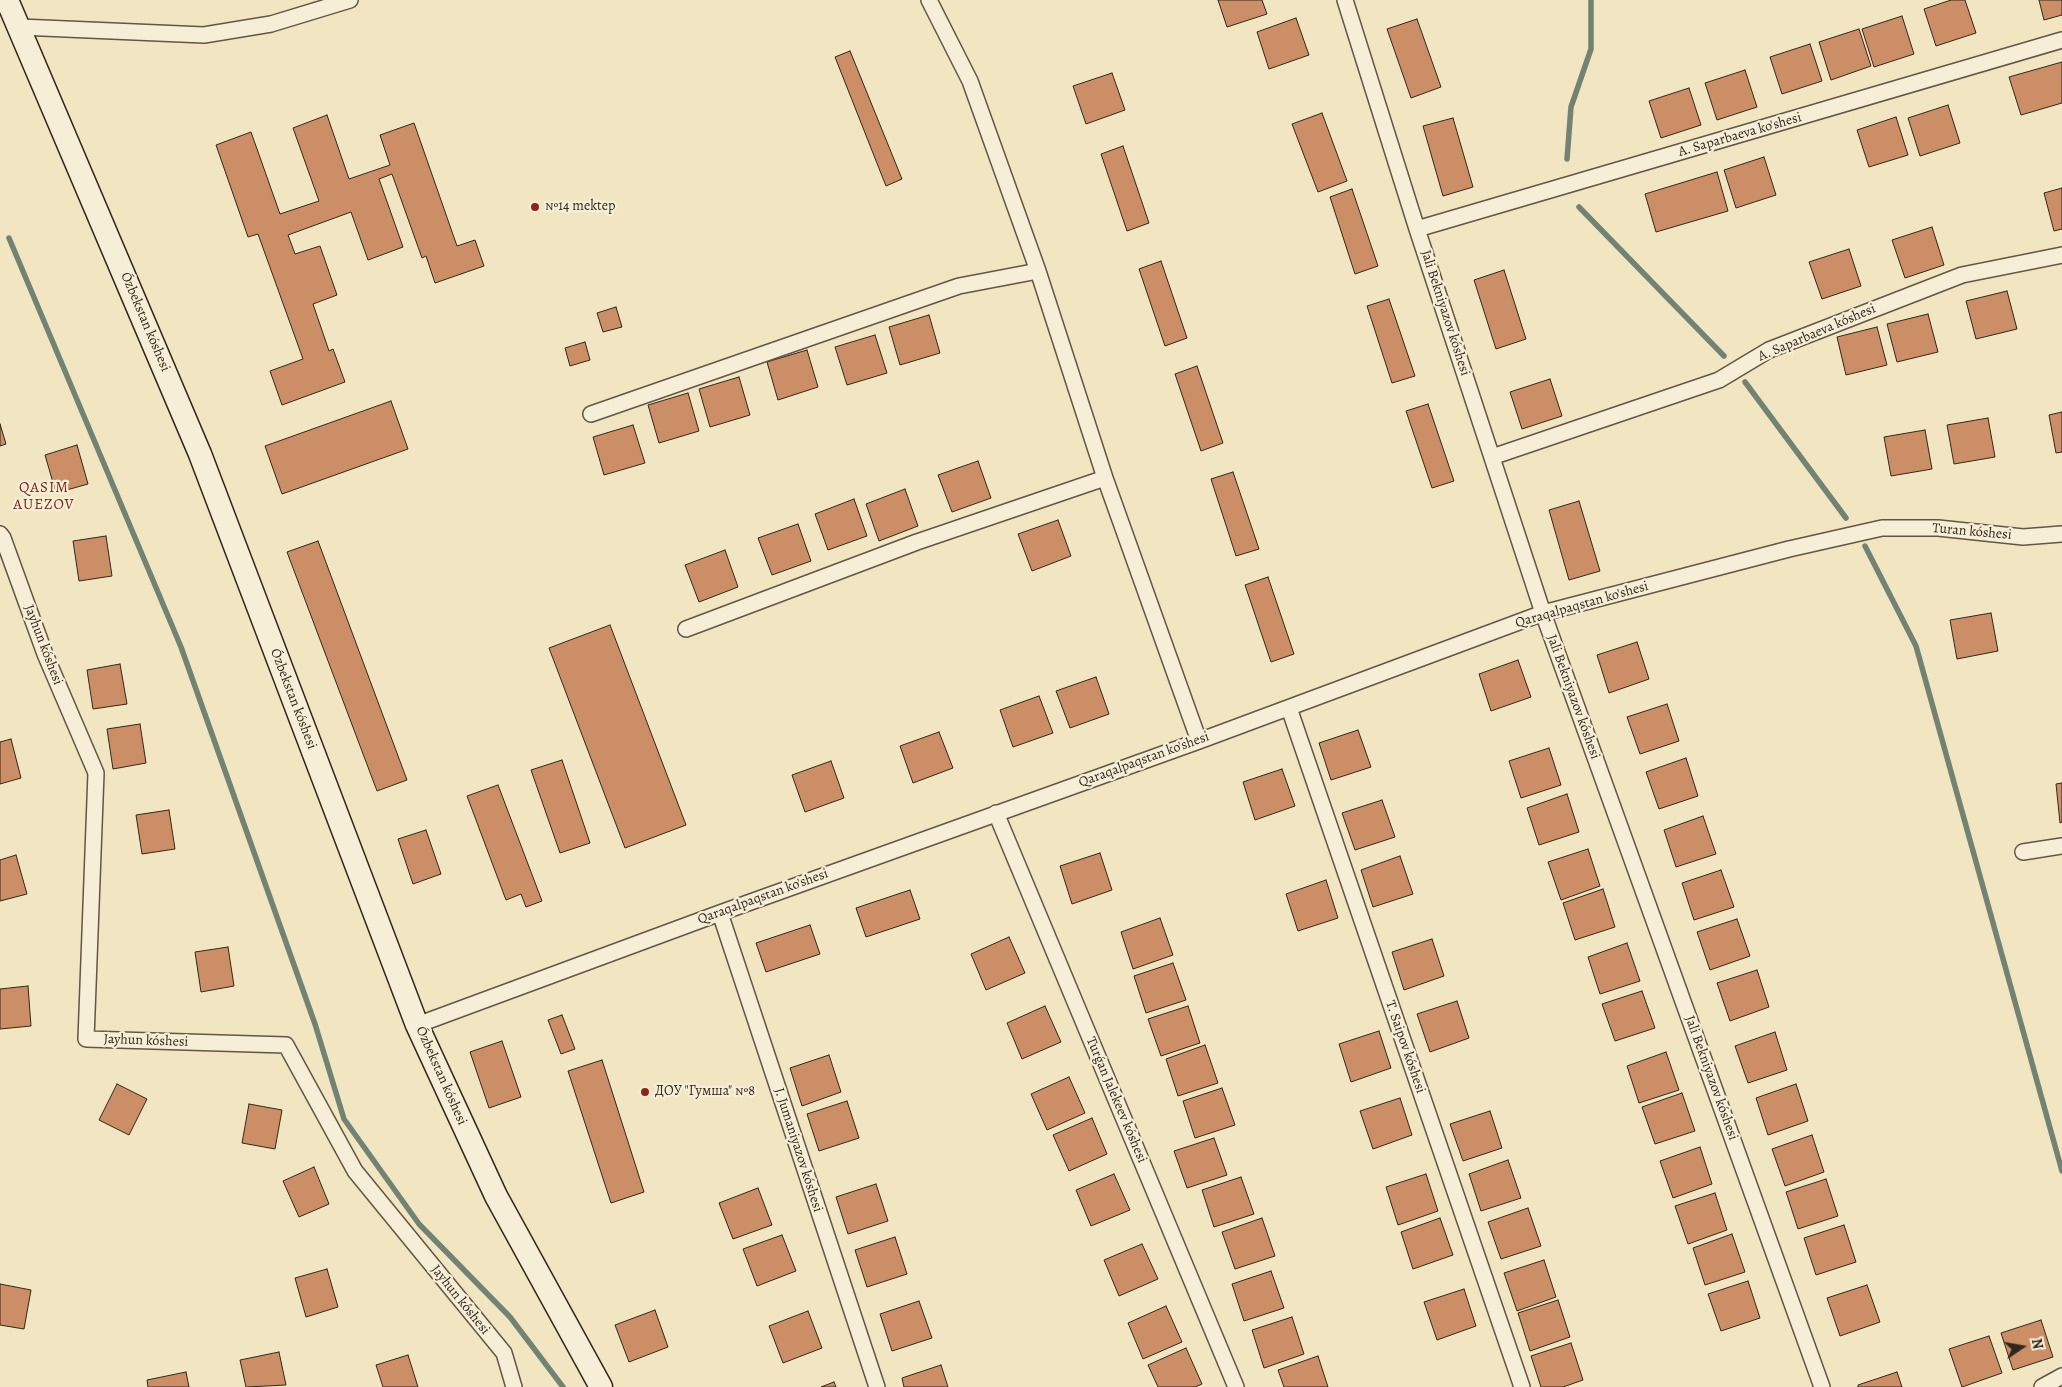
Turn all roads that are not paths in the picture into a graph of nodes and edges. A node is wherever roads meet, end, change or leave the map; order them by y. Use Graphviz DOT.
graph roads {
  1 [pos="7,0"];
  2 [pos="350,0"];
  3 [pos="929,0"];
  4 [pos="1346,0"];
  5 [pos="20,27"];
  6 [pos="2062,40"];
  7 [pos="1417,229"];
  8 [pos="2062,255"];
  9 [pos="1038,271"];
  10 [pos="591,414"];
  11 [pos="1492,457"];
  12 [pos="1105,478"];
  13 [pos="1882,528"];
  14 [pos="0,534"];
  15 [pos="2062,534"];
  16 [pos="1543,613"];
  17 [pos="686,629"];
  18 [pos="1289,708"];
  19 [pos="1199,741"];
  20 [pos="996,813"];
  21 [pos="2062,846"];
  22 [pos="2023,852"];
  23 [pos="720,913"];
  24 [pos="417,1025"];
  25 [pos="2062,1376"];
  26 [pos="514,1387"];
  27 [pos="600,1387"];
  28 [pos="876,1387"];
  29 [pos="1236,1387"];
  30 [pos="1522,1387"];
  31 [pos="1822,1387"];
  32 [pos="2042,1387"];
  1 -- 5 [label="street, Ózbekstan kóshesi"];
  2 -- 5 [label="street"];
  3 -- 9 [label="street"];
  4 -- 7 [label="street, Jali Bekniyazov kóshesi"];
  5 -- 24 [label="street, Ózbekstan kóshesi"];
  6 -- 7 [label="street, A. Saparbaeva ko'shesi"];
  7 -- 11 [label="street, Jali Bekniyazov kóshesi"];
  8 -- 11 [label="street, A. Saparbaeva kóshesi"];
  9 -- 10 [label="street"];
  9 -- 12 [label="street"];
  11 -- 16 [label="street, Jali Bekniyazov kóshesi"];
  12 -- 17 [label="street"];
  12 -- 19 [label="street"];
  13 -- 15 [label="street, Turan kóshesi"];
  13 -- 16 [label="street, Qaraqalpaqstan ko'shesi"];
  14 -- 26 [label="street, Jayhun kóshesi"];
  16 -- 18 [label="street, Qaraqalpaqstan ko'shesi"];
  16 -- 31 [label="street, Jali Bekniyazov kóshesi"];
  18 -- 19 [label="street, Qaraqalpaqstan ko'shesi"];
  18 -- 30 [label="street, T. Saipov kóshesi"];
  19 -- 20 [label="street, Qaraqalpaqstan ko'shesi"];
  20 -- 23 [label="street, Qaraqalpaqstan ko'shesi"];
  20 -- 29 [label="street, Turǵan Jalekeev kóshesi"];
  21 -- 22 [label="street"];
  23 -- 24 [label="street, Qaraqalpaqstan ko'shesi"];
  23 -- 28 [label="street, J. Jumaniyazov kóshesi"];
  24 -- 27 [label="street, Ózbekstan kóshesi"];
  25 -- 32 [label="street"];
}
